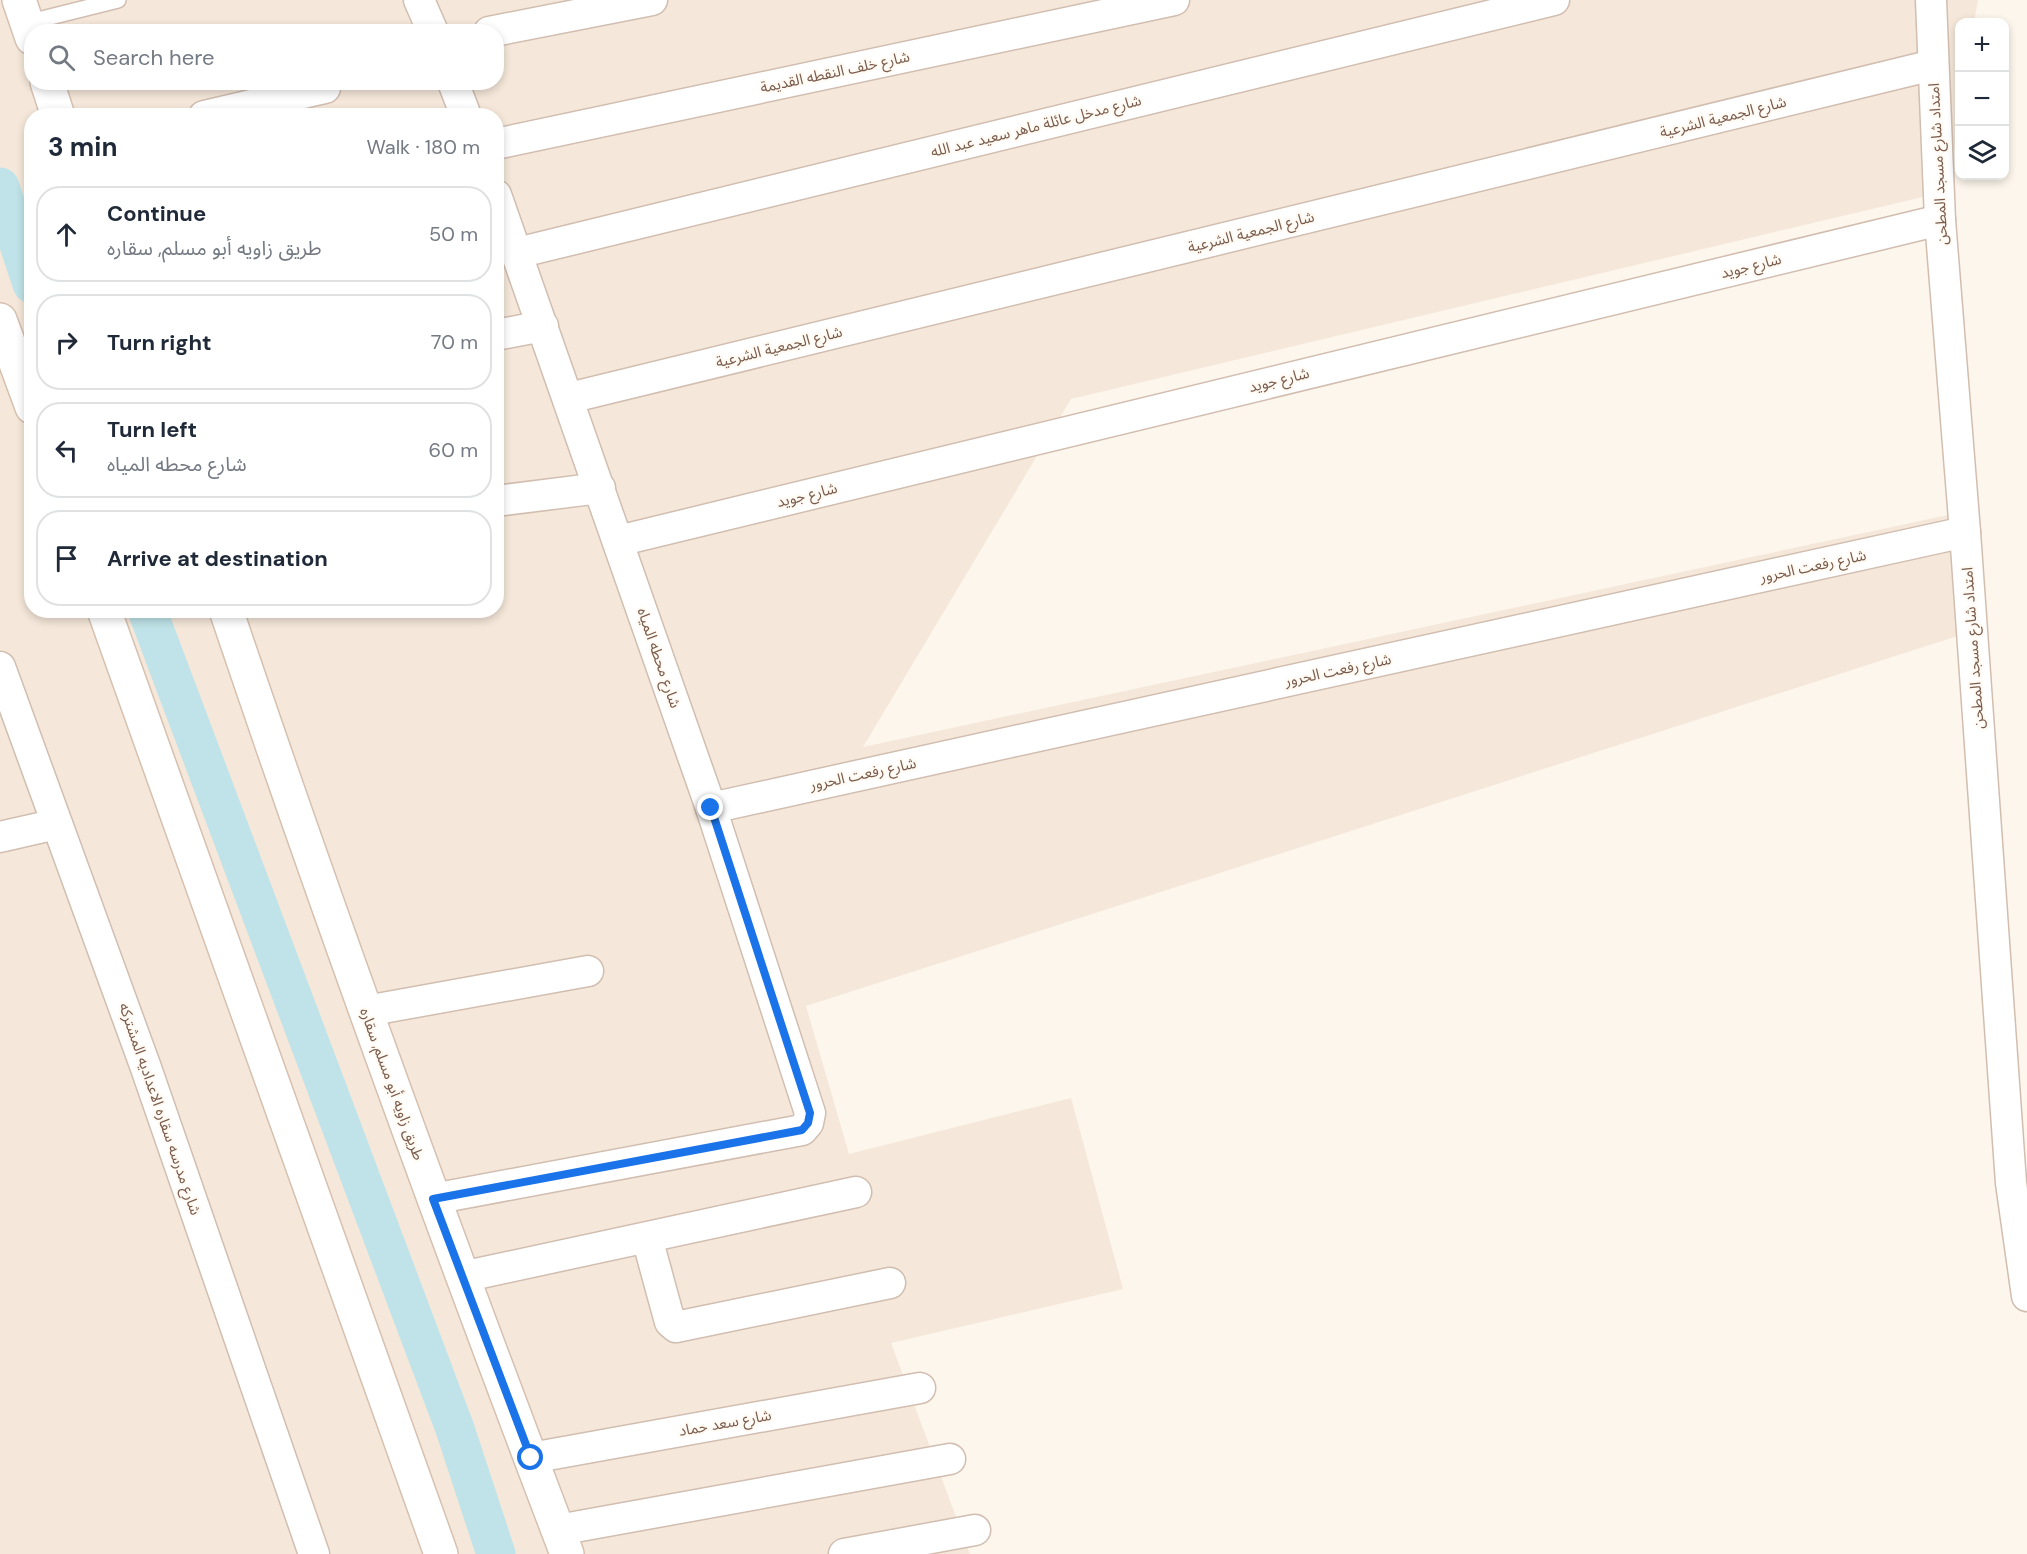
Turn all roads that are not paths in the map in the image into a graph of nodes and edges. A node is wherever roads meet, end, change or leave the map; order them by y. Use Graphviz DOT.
graph roads {
  1 [pos="118,0"];
  2 [pos="419,0"];
  3 [pos="652,0"];
  4 [pos="1174,0"];
  5 [pos="1554,0"];
  6 [pos="1931,0"];
  7 [pos="25,20"];
  8 [pos="430,24"];
  9 [pos="504,29"];
  10 [pos="1934,65"];
  11 [pos="50,90"];
  12 [pos="316,90"];
  13 [pos="456,90"];
  14 [pos="55,108"];
  15 [pos="239,108"];
  16 [pos="463,108"];
  17 [pos="504,142"];
  18 [pos="504,216"];
  19 [pos="1940,220"];
  20 [pos="518,253"];
  21 [pos="0,320"];
  22 [pos="543,326"];
  23 [pos="504,334"];
  24 [pos="24,385"];
  25 [pos="569,398"];
  26 [pos="600,488"];
  27 [pos="504,500"];
  28 [pos="1965,532"];
  29 [pos="618,541"];
  30 [pos="107,618"];
  31 [pos="228,618"];
  32 [pos="0,667"];
  33 [pos="711,808"];
  34 [pos="57,824"];
  35 [pos="0,837"];
  36 [pos="588,971"];
  37 [pos="366,1011"];
  38 [pos="856,1192"];
  39 [pos="433,1199"];
  40 [pos="646,1238"];
  41 [pos="462,1277"];
  42 [pos="890,1283"];
  43 [pos="2027,1296"];
  44 [pos="920,1388"];
  45 [pos="531,1458"];
  46 [pos="950,1459"];
  47 [pos="975,1530"];
  48 [pos="562,1542"];
  49 [pos="314,1554"];
  50 [pos="441,1554"];
  51 [pos="844,1554"];
  1 -- 7 [label="lane"];
  2 -- 8 [label="street"];
  3 -- 9 [label="street"];
  4 -- 17 [label="street, شارع خلف النقطه القديمة"];
  5 -- 20 [label="street, شارع مدخل عائلة ماهر سعيد عبد الله"];
  6 -- 10 [label="street, امتداد شارع مسجد المطحن"];
  10 -- 19 [label="street, امتداد شارع مسجد المطحن"];
  10 -- 25 [label="street, شارع الجمعية الشرعية"];
  11 -- 14 [label="street"];
  12 -- 15 [label="street"];
  13 -- 16 [label="street"];
  18 -- 20 [label="street, شارع محطه المياه"];
  19 -- 28 [label="street, امتداد شارع مسجد المطحن"];
  19 -- 29 [label="street, شارع جويد"];
  20 -- 22 [label="street, شارع محطه المياه"];
  21 -- 24 [label="street"];
  22 -- 23 [label="street"];
  22 -- 25 [label="street, شارع محطه المياه"];
  25 -- 26 [label="street, شارع محطه المياه"];
  26 -- 27 [label="street"];
  26 -- 29 [label="street, شارع محطه المياه"];
  28 -- 33 [label="street, شارع رفعت الحرور"];
  28 -- 43 [label="street, امتداد شارع مسجد المطحن"];
  29 -- 33 [label="street, شارع محطه المياه"];
  30 -- 50 [label="street"];
  31 -- 37 [label="street, طريق زاويه أبو مسلم, سقاره"];
  32 -- 34 [label="street, شارع مدرسه سقاره الاعداديه المشتركه"];
  33 -- 39 [label="street, شارع محطه المياه"];
  34 -- 35 [label="street"];
  34 -- 49 [label="street, شارع مدرسه سقاره الاعداديه المشتركه"];
  36 -- 37 [label="street"];
  37 -- 39 [label="street, طريق زاويه أبو مسلم, سقاره"];
  38 -- 40 [label="street"];
  39 -- 41 [label="street, طريق زاويه أبو مسلم, سقاره"];
  40 -- 41 [label="street"];
  40 -- 42 [label="street"];
  41 -- 45 [label="street, طريق زاويه أبو مسلم, سقاره"];
  44 -- 45 [label="street, شارع سعد حماد"];
  45 -- 48 [label="street, طريق زاويه أبو مسلم, سقاره"];
  46 -- 48 [label="street"];
  47 -- 51 [label="street"];
}
